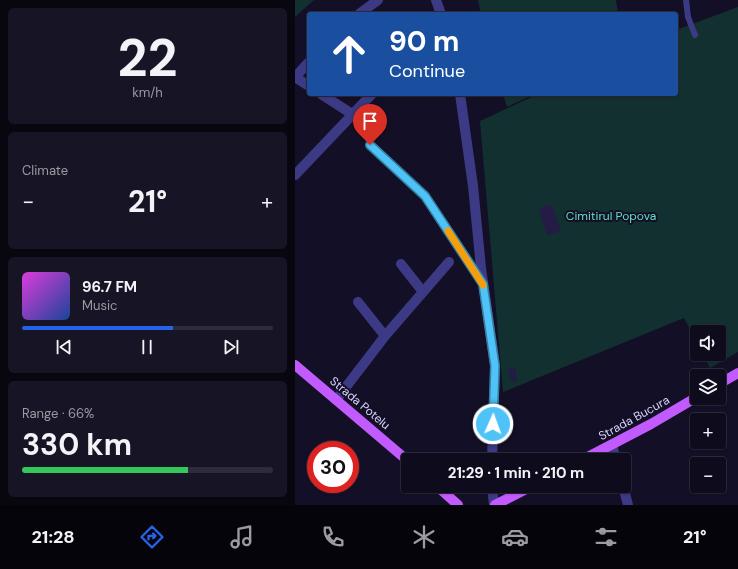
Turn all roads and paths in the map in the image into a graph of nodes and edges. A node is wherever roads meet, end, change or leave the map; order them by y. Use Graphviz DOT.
graph roads {
  1 [pos="378,0"];
  2 [pos="436,0"];
  3 [pos="686,0"];
  4 [pos="362,12"];
  5 [pos="440,12"];
  6 [pos="695,35"];
  7 [pos="307,64"];
  8 [pos="295,77"];
  9 [pos="307,85"];
  10 [pos="324,96"];
  11 [pos="370,96"];
  12 [pos="460,96"];
  13 [pos="352,114"];
  14 [pos="370,145"];
  15 [pos="295,175"];
  16 [pos="449,262"];
  17 [pos="401,264"];
  18 [pos="483,284"];
  19 [pos="423,292"];
  20 [pos="358,302"];
  21 [pos="385,336"];
  22 [pos="295,365"];
  23 [pos="738,373"];
  24 [pos="726,380"];
  25 [pos="336,400"];
  26 [pos="690,401"];
  27 [pos="612,445"];
  28 [pos="492,453"];
  29 [pos="596,453"];
  30 [pos="614,453"];
  31 [pos="401,455"];
  32 [pos="445,493"];
  33 [pos="493,493"];
  34 [pos="518,493"];
  35 [pos="625,493"];
  36 [pos="458,505"];
  37 [pos="495,505"];
  38 [pos="628,505"];
  1 -- 4 [label="street"];
  2 -- 5 [label="street"];
  3 -- 6 [label="lane"];
  7 -- 8 [label="street"];
  8 -- 9 [label="street"];
  10 -- 13 [label="street"];
  11 -- 13 [label="street"];
  12 -- 18 [label="street"];
  13 -- 15 [label="street"];
  14 -- 18 [label="lane"];
  16 -- 19 [label="street"];
  17 -- 19 [label="street"];
  18 -- 28 [label="street"];
  19 -- 21 [label="street"];
  20 -- 21 [label="street"];
  21 -- 25 [label="street"];
  22 -- 25 [label="main road, Strada Potelu"];
  23 -- 24 [label="main road"];
  25 -- 31 [label="main road, Strada Potelu"];
  26 -- 27 [label="main road, Strada Bucura"];
  27 -- 29 [label="main road, Strada Bucura"];
  27 -- 30 [label="street"];
  32 -- 36 [label="main road"];
  33 -- 37 [label="street"];
  34 -- 37 [label="main road"];
  35 -- 38 [label="street"];
}
